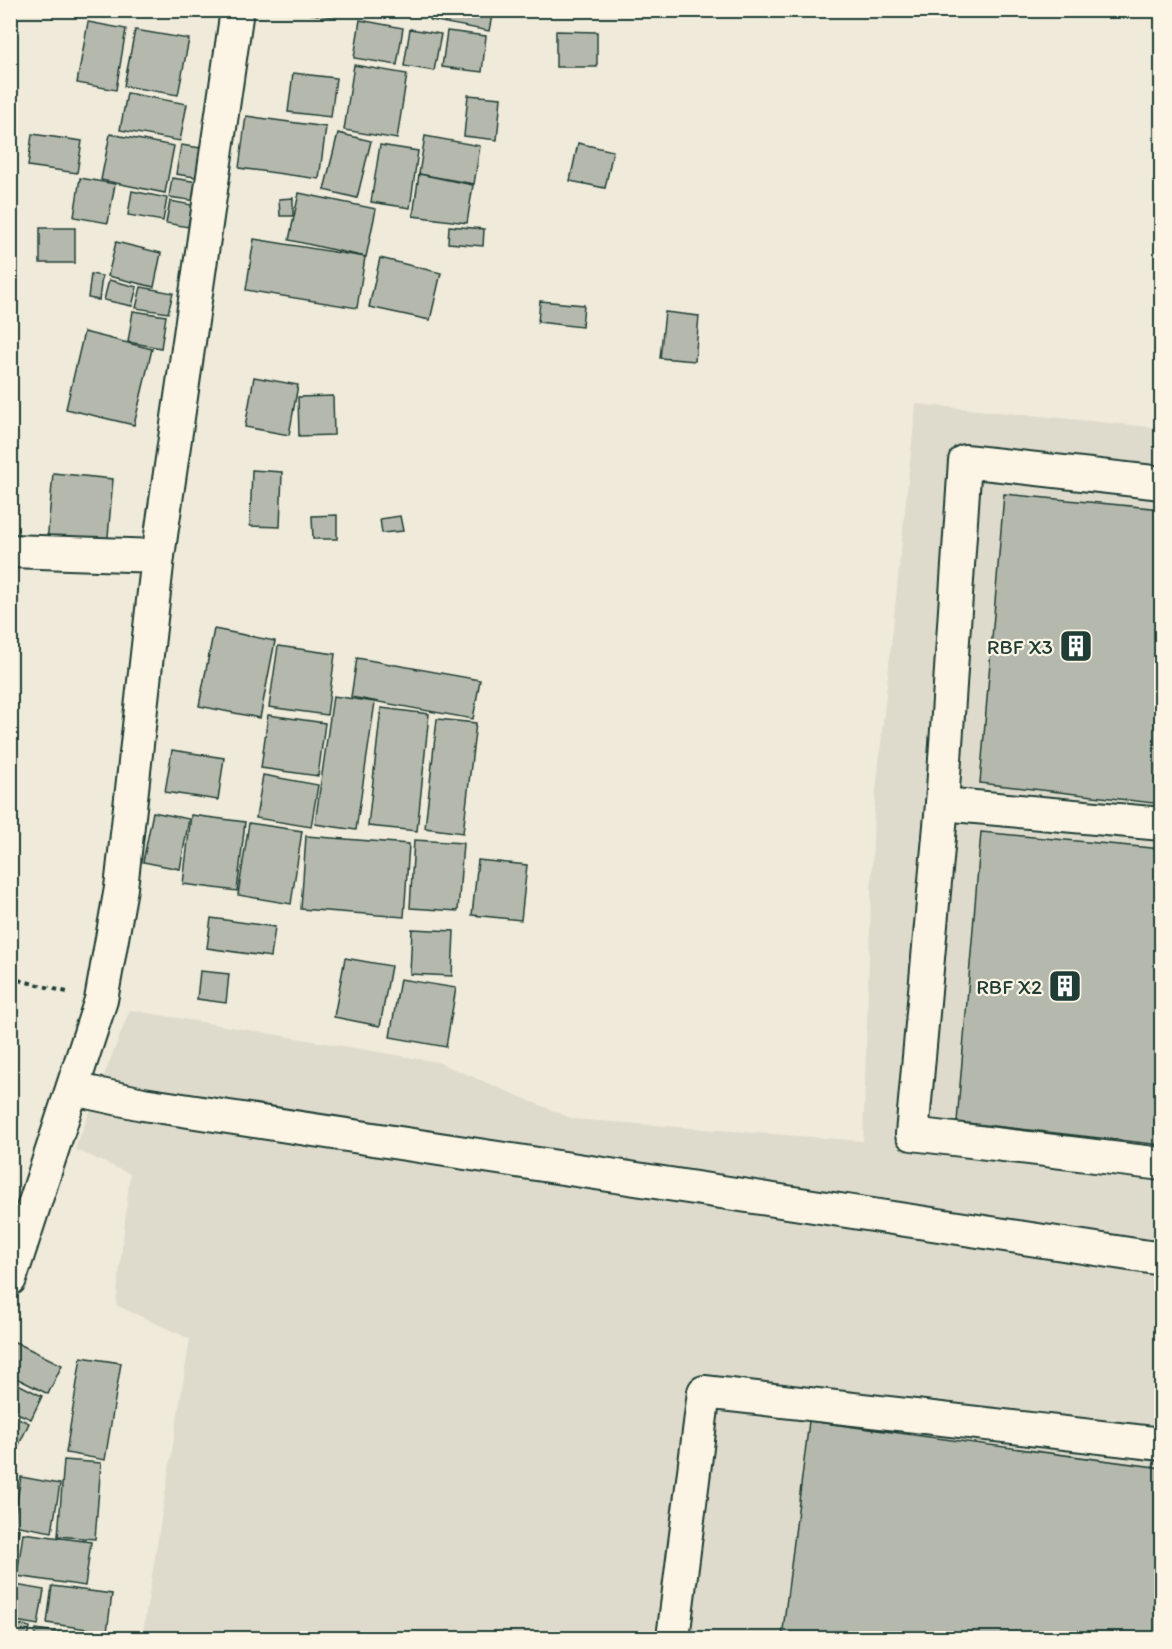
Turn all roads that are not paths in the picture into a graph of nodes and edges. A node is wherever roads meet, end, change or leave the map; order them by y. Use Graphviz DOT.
graph roads {
  1 [pos="237,10"];
  2 [pos="1161,483"];
  3 [pos="10,551"];
  4 [pos="158,556"];
  5 [pos="942,804"];
  6 [pos="1161,824"];
  7 [pos="73,1089"];
  8 [pos="1161,1164"];
  9 [pos="1161,1259"];
  10 [pos="10,1279"];
  11 [pos="1161,1444"];
  12 [pos="674,1638"];
  1 -- 4 [label="street"];
  2 -- 5 [label="street"];
  3 -- 4 [label="street"];
  4 -- 7 [label="street"];
  5 -- 6 [label="street"];
  5 -- 8 [label="street"];
  7 -- 9 [label="street"];
  7 -- 10 [label="street"];
  11 -- 12 [label="street"];
}
